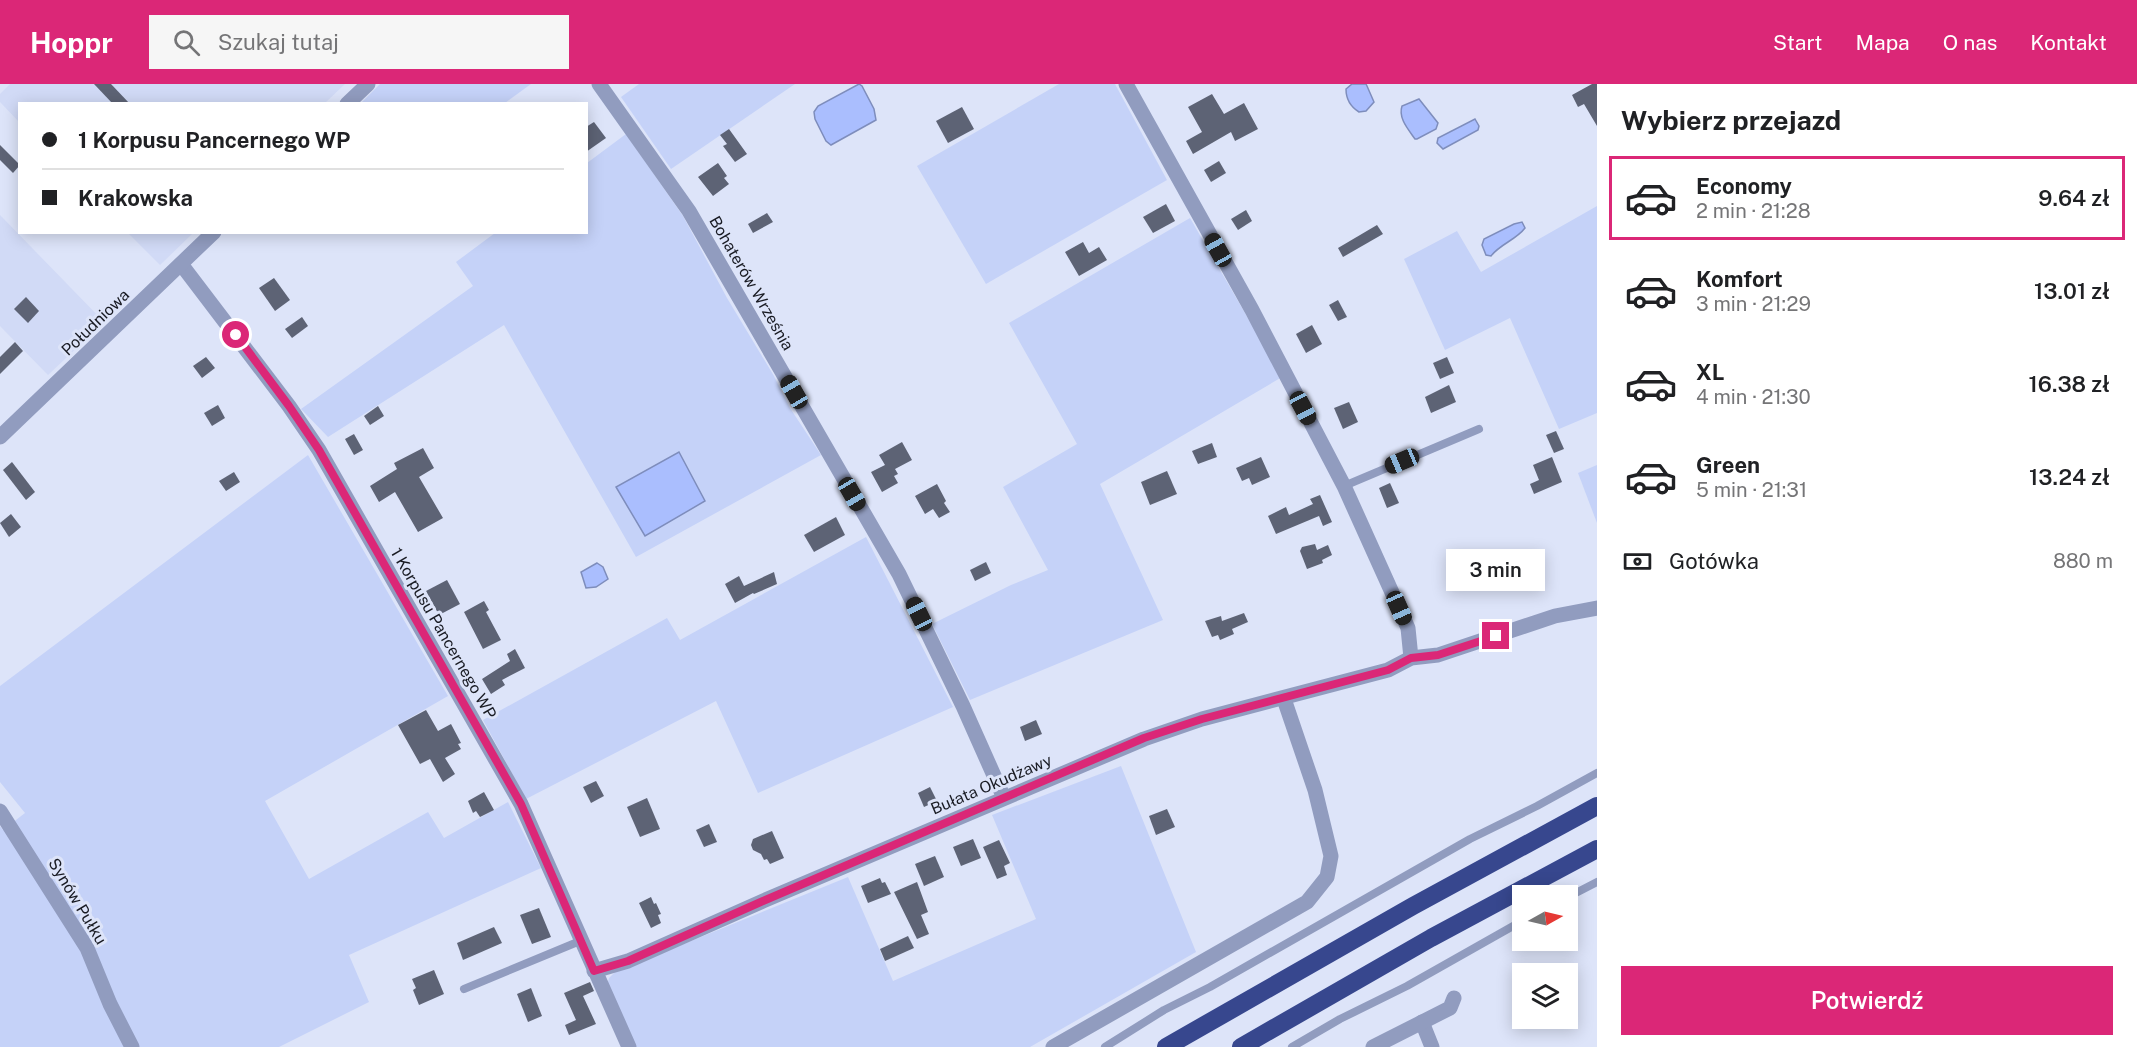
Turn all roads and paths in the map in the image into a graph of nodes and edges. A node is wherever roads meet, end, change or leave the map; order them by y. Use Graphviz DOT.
graph roads {
  1 [pos="368,84"];
  2 [pos="598,84"];
  3 [pos="1126,84"];
  4 [pos="349,102"];
  5 [pos="212,234"];
  6 [pos="182,264"];
  7 [pos="1479,429"];
  8 [pos="0,437"];
  9 [pos="1344,486"];
  10 [pos="1597,608"];
  11 [pos="1411,658"];
  12 [pos="1284,699"];
  13 [pos="1597,773"];
  14 [pos="1004,798"];
  15 [pos="1597,807"];
  16 [pos="0,811"];
  17 [pos="1597,849"];
  18 [pos="1597,882"];
  19 [pos="1578,892"];
  20 [pos="1512,927"];
  21 [pos="580,941"];
  22 [pos="594,971"];
  23 [pos="464,989"];
  24 [pos="1454,998"];
  25 [pos="1422,1022"];
  26 [pos="132,1047"];
  27 [pos="629,1047"];
  28 [pos="1053,1047"];
  29 [pos="1105,1047"];
  30 [pos="1166,1047"];
  31 [pos="1241,1047"];
  32 [pos="1292,1047"];
  33 [pos="1373,1047"];
  34 [pos="1432,1047"];
  1 -- 4 [label="street"];
  2 -- 14 [label="street, Bohaterów Września"];
  3 -- 9 [label="street"];
  5 -- 6 [label="street, Południowa"];
  6 -- 8 [label="street, Południowa"];
  6 -- 21 [label="street, 1 Korpusu Pancernego WP"];
  7 -- 9 [label="lane"];
  9 -- 11 [label="street"];
  10 -- 11 [label="street, Bułata Okudżawy"];
  11 -- 12 [label="street, Bułata Okudżawy"];
  12 -- 14 [label="street, Bułata Okudżawy"];
  12 -- 28 [label="street"];
  13 -- 29 [label="lane"];
  14 -- 22 [label="street, Bułata Okudżawy"];
  15 -- 30 [label="highway"];
  16 -- 26 [label="street, Synów Pułku"];
  17 -- 31 [label="highway"];
  18 -- 19 [label="lane"];
  20 -- 32 [label="lane"];
  21 -- 22 [label="street, 1 Korpusu Pancernego WP"];
  21 -- 23 [label="lane"];
  22 -- 27 [label="street, 1 Korpusu Pancernego WP"];
  24 -- 25 [label="street"];
  25 -- 33 [label="street"];
  25 -- 34 [label="street"];
}
